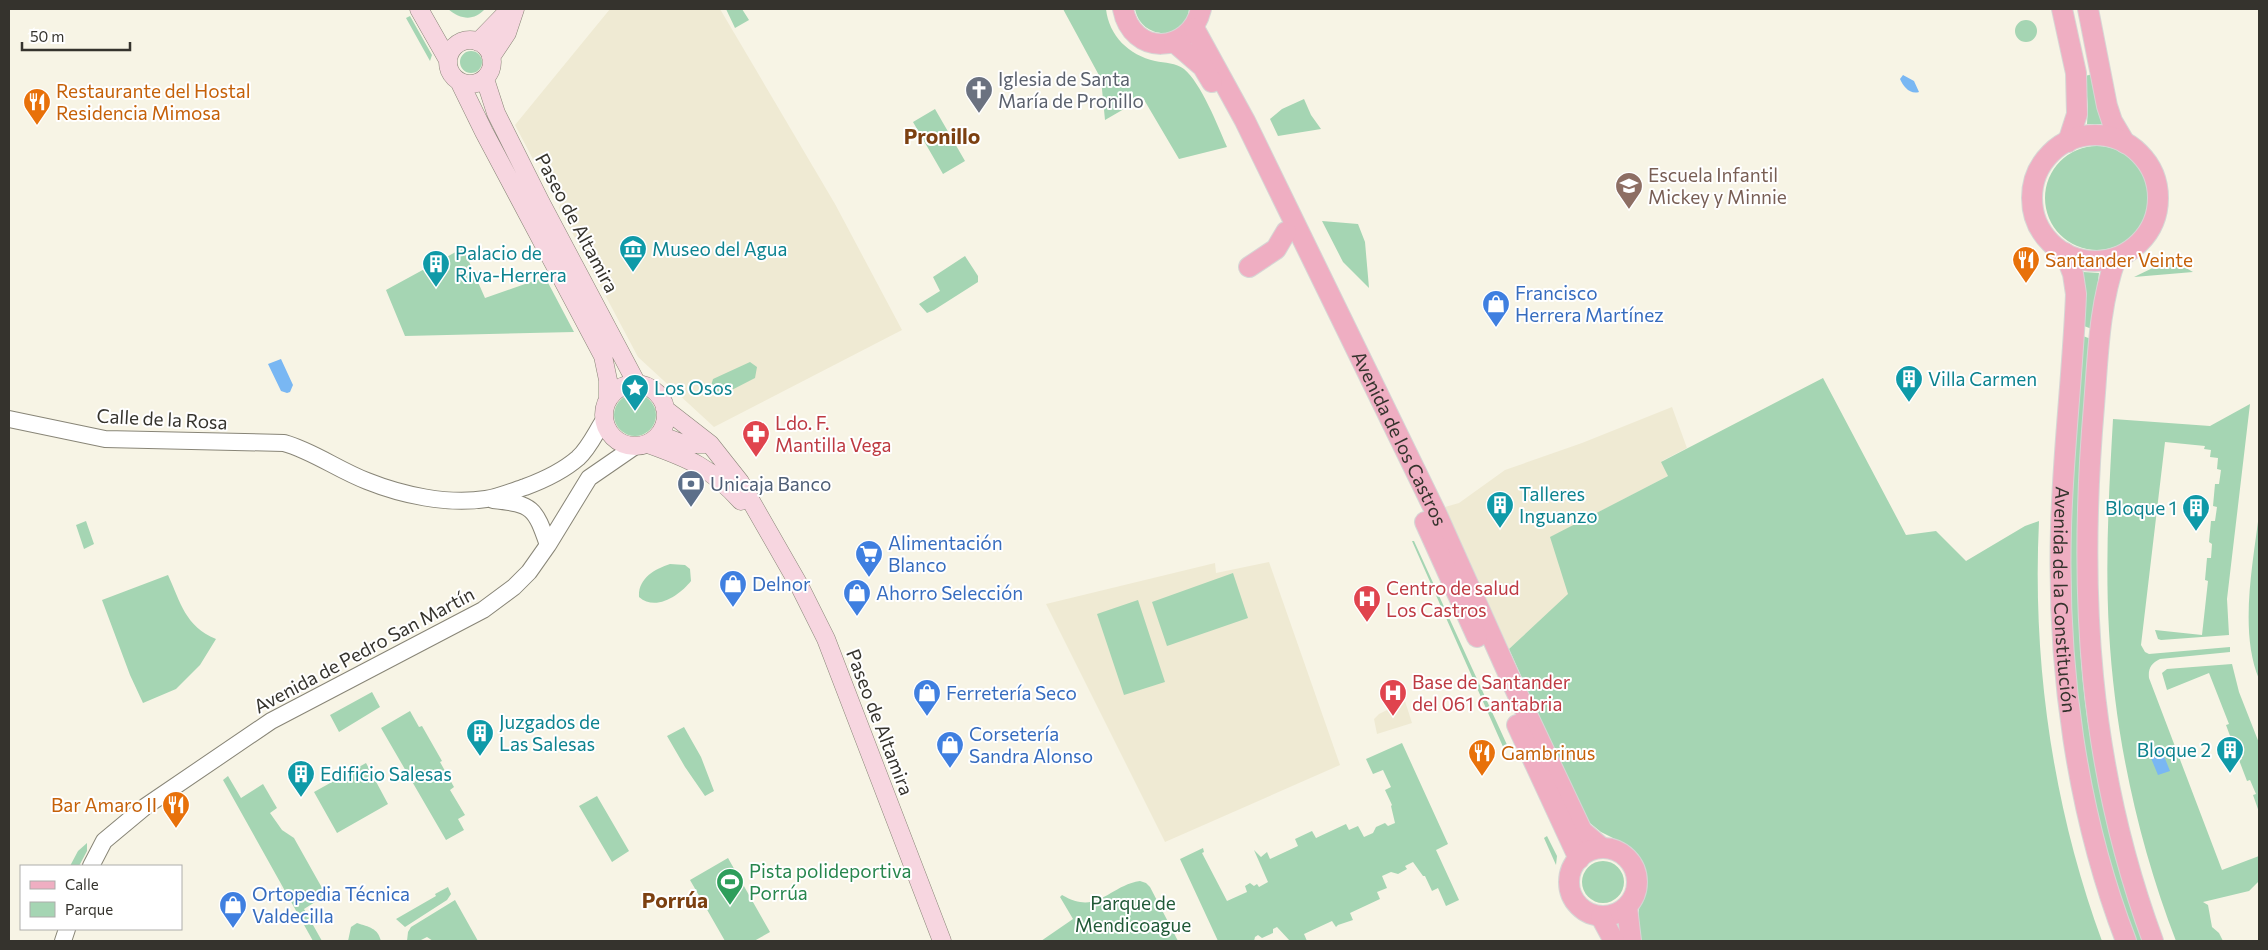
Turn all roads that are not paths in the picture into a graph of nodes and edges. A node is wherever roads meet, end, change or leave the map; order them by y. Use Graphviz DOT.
graph roads {
  1 [pos="510,9"];
  2 [pos="515,9"];
  3 [pos="1123,9"];
  4 [pos="1201,9"];
  5 [pos="2062,9"];
  6 [pos="2088,9"];
  7 [pos="421,12"];
  8 [pos="1194,28"];
  9 [pos="470,41"];
  10 [pos="1174,42"];
  11 [pos="491,57"];
  12 [pos="448,60"];
  13 [pos="485,79"];
  14 [pos="460,83"];
  15 [pos="2068,142"];
  16 [pos="2125,143"];
  17 [pos="1286,232"];
  18 [pos="2065,253"];
  19 [pos="2116,258"];
  20 [pos="1249,267"];
  21 [pos="637,384"];
  22 [pos="608,400"];
  23 [pos="665,409"];
  24 [pos="9,419"];
  25 [pos="604,420"];
  26 [pos="647,442"];
  27 [pos="710,444"];
  28 [pos="488,499"];
  29 [pos="763,526"];
  30 [pos="548,546"];
  31 [pos="1602,848"];
  32 [pos="1579,859"];
  33 [pos="92,865"];
  34 [pos="1627,907"];
  35 [pos="1601,917"];
  36 [pos="942,941"];
  37 [pos="1614,941"];
  38 [pos="1631,941"];
  39 [pos="2126,941"];
  40 [pos="2153,941"];
  1 -- 9 [label="main road"];
  2 -- 11 [label="main road"];
  3 -- 10 [label="main road"];
  4 -- 8 [label="main road"];
  5 -- 15 [label="main road"];
  6 -- 16 [label="main road"];
  7 -- 9 [label="main road"];
  7 -- 12 [label="main road, Paseo de Altamira"];
  8 -- 10 [label="main road"];
  8 -- 31 [label="main road, Avenida de los Castros"];
  9 -- 11 [label="main road"];
  9 -- 12 [label="main road"];
  10 -- 17 [label="main road, Avenida de los Castros"];
  11 -- 13 [label="main road"];
  12 -- 14 [label="main road, Paseo de Altamira"];
  13 -- 14 [label="main road"];
  13 -- 21 [label="main road, Paseo de Altamira"];
  14 -- 22 [label="main road, Paseo de Altamira"];
  15 -- 16 [label="main road"];
  15 -- 18 [label="main road"];
  16 -- 19 [label="main road"];
  17 -- 20 [label="main road"];
  17 -- 32 [label="main road, Avenida de los Castros"];
  18 -- 19 [label="main road"];
  18 -- 39 [label="main road, Avenida de la Constitución"];
  19 -- 40 [label="main road, Avenida de la Constitución"];
  21 -- 22 [label="main road"];
  21 -- 23 [label="main road"];
  22 -- 25 [label="main road"];
  23 -- 26 [label="main road"];
  23 -- 27 [label="main road, Paseo de Altamira"];
  24 -- 28 [label="street, Calle de la Rosa"];
  25 -- 26 [label="main road"];
  25 -- 28 [label="street"];
  26 -- 27 [label="main road"];
  26 -- 29 [label="main road, Paseo de Altamira"];
  26 -- 30 [label="street, Avenida de Pedro San Martín"];
  27 -- 29 [label="main road, Paseo de Altamira"];
  28 -- 30 [label="street"];
  29 -- 36 [label="main road, Paseo de Altamira"];
  30 -- 33 [label="street, Avenida de Pedro San Martín"];
  31 -- 32 [label="main road"];
  31 -- 34 [label="main road"];
  32 -- 35 [label="main road"];
  34 -- 35 [label="main road"];
  34 -- 38 [label="main road"];
  35 -- 37 [label="main road"];
}
